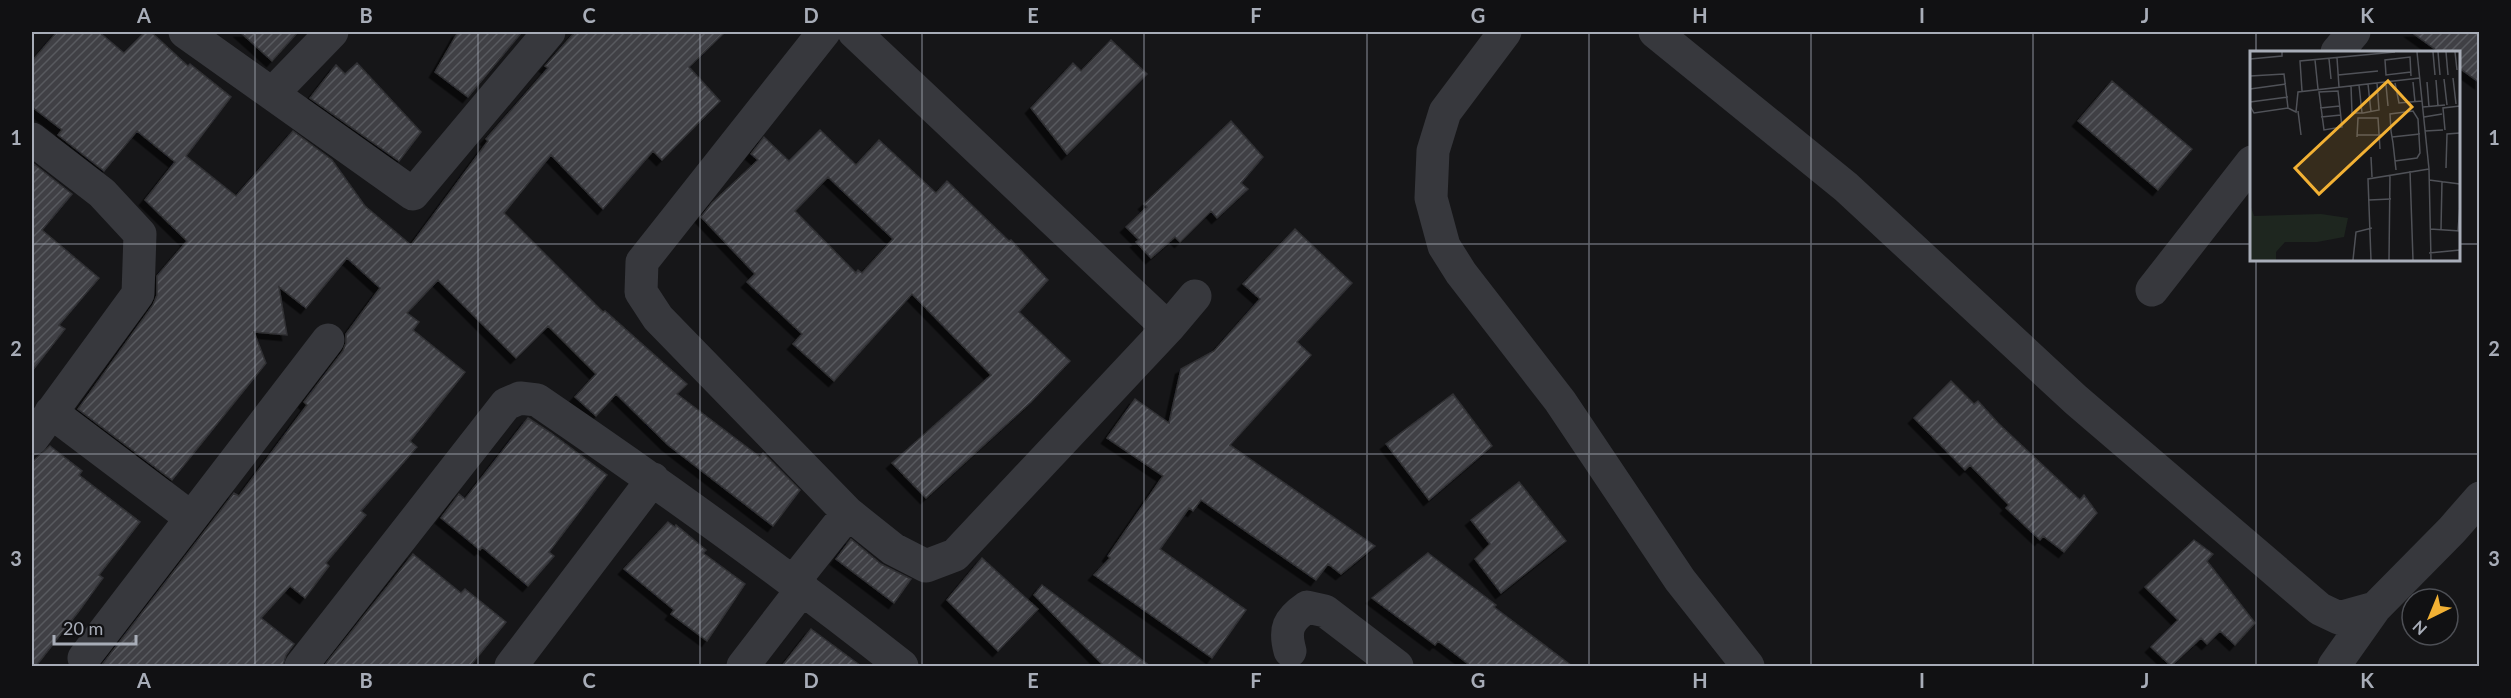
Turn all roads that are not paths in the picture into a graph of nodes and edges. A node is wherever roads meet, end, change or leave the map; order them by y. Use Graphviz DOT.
graph roads {
  1 [pos="185,32"];
  2 [pos="332,32"];
  3 [pos="549,32"];
  4 [pos="824,32"];
  5 [pos="854,32"];
  6 [pos="1505,32"];
  7 [pos="1655,32"];
  8 [pos="2354,32"];
  9 [pos="2338,51"];
  10 [pos="272,94"];
  11 [pos="34,147"];
  12 [pos="2250,165"];
  13 [pos="2152,290"];
  14 [pos="1196,296"];
  15 [pos="1168,328"];
  16 [pos="328,340"];
  17 [pos="51,412"];
  18 [pos="32,439"];
  19 [pos="653,479"];
  20 [pos="2480,498"];
  21 [pos="848,513"];
  22 [pos="190,517"];
  23 [pos="798,585"];
  24 [pos="2376,608"];
  25 [pos="84,658"];
  26 [pos="1291,661"];
  27 [pos="301,666"];
  28 [pos="511,666"];
  29 [pos="743,666"];
  30 [pos="902,666"];
  31 [pos="1397,666"];
  32 [pos="1748,666"];
  33 [pos="2334,666"];
  1 -- 10 [label="street"];
  2 -- 10 [label="street"];
  3 -- 10 [label="street"];
  4 -- 21 [label="street"];
  5 -- 15 [label="street"];
  6 -- 32 [label="street"];
  7 -- 24 [label="street"];
  8 -- 9 [label="street"];
  11 -- 17 [label="street"];
  12 -- 13 [label="street"];
  14 -- 15 [label="street"];
  15 -- 21 [label="street"];
  16 -- 22 [label="street"];
  17 -- 18 [label="street"];
  17 -- 22 [label="street"];
  19 -- 23 [label="street"];
  19 -- 27 [label="street"];
  19 -- 28 [label="street"];
  20 -- 24 [label="street"];
  21 -- 23 [label="street"];
  22 -- 25 [label="street"];
  23 -- 29 [label="street"];
  23 -- 30 [label="street"];
  24 -- 33 [label="street"];
  26 -- 31 [label="street"];
}
